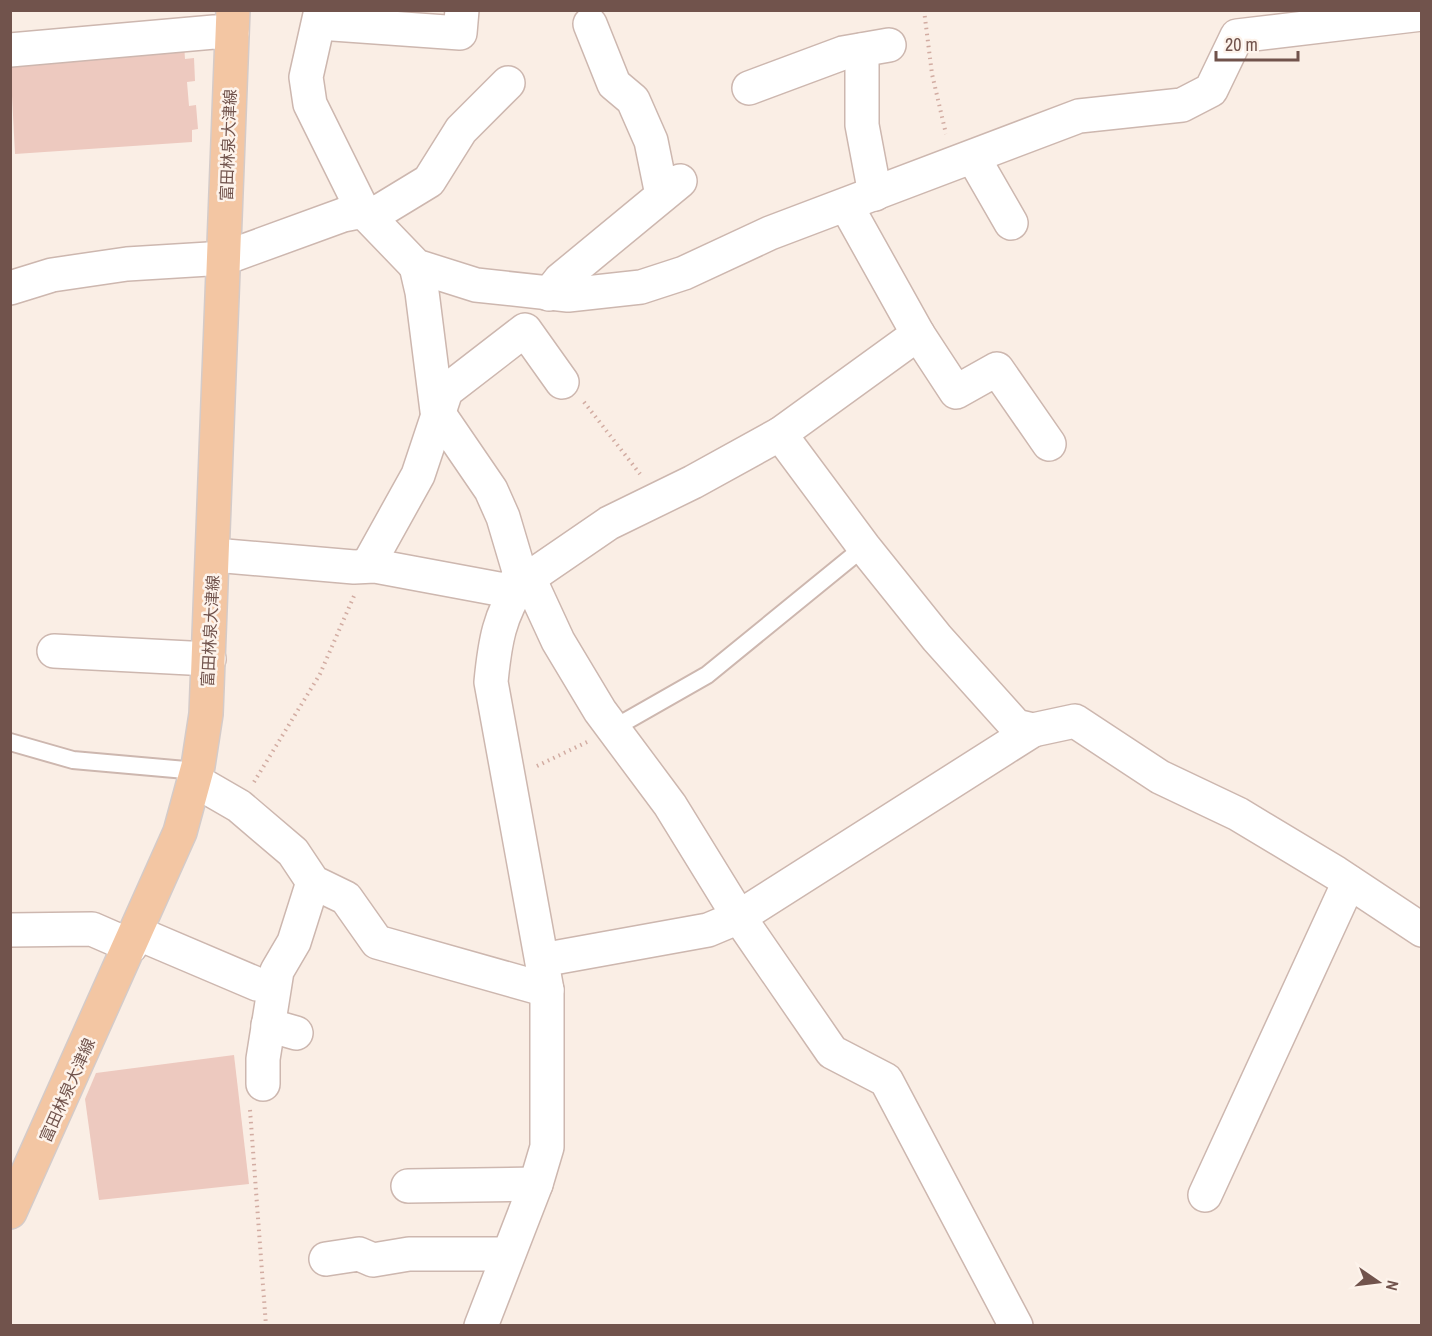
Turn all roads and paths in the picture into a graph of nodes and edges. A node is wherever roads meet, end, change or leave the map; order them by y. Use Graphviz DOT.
graph roads {
  1 [pos="462,10"];
  2 [pos="924,10"];
  3 [pos="1422,14"];
  4 [pos="320,17"];
  5 [pos="233,22"];
  6 [pos="590,24"];
  7 [pos="10,50"];
  8 [pos="749,88"];
  9 [pos="501,99"];
  10 [pos="963,161"];
  11 [pos="860,200"];
  12 [pos="363,211"];
  13 [pos="1011,223"];
  14 [pos="225,258"];
  15 [pos="416,266"];
  16 [pos="10,288"];
  17 [pos="549,294"];
  18 [pos="918,334"];
  19 [pos="562,382"];
  20 [pos="437,411"];
  21 [pos="780,434"];
  22 [pos="1048,444"];
  23 [pos="659,499"];
  24 [pos="864,547"];
  25 [pos="214,555"];
  26 [pos="368,565"];
  27 [pos="522,581"];
  28 [pos="54,651"];
  29 [pos="209,659"];
  30 [pos="614,728"];
  31 [pos="1033,730"];
  32 [pos="10,742"];
  33 [pos="195,776"];
  34 [pos="507,776"];
  35 [pos="239,806"];
  36 [pos="313,882"];
  37 [pos="1349,882"];
  38 [pos="739,917"];
  39 [pos="10,930"];
  40 [pos="1422,930"];
  41 [pos="134,939"];
  42 [pos="544,975"];
  43 [pos="257,984"];
  44 [pos="263,1084"];
  45 [pos="536,1184"];
  46 [pos="408,1186"];
  47 [pos="1205,1195"];
  48 [pos="10,1212"];
  49 [pos="508,1254"];
  50 [pos="326,1259"];
  51 [pos="481,1326"];
  52 [pos="1016,1326"];
  1 -- 4 [label="street"];
  2 -- 10 [label="path"];
  3 -- 10 [label="street"];
  4 -- 12 [label="street"];
  5 -- 7 [label="street"];
  5 -- 14 [label="main road, 富田林泉大津線"];
  6 -- 17 [label="street"];
  8 -- 11 [label="street"];
  9 -- 12 [label="street"];
  10 -- 11 [label="street"];
  10 -- 13 [label="street"];
  11 -- 17 [label="street"];
  11 -- 18 [label="street"];
  12 -- 14 [label="street"];
  12 -- 15 [label="street"];
  14 -- 16 [label="street"];
  14 -- 25 [label="main road, 富田林泉大津線"];
  15 -- 17 [label="street"];
  15 -- 20 [label="street"];
  18 -- 21 [label="street"];
  18 -- 22 [label="street"];
  19 -- 20 [label="street"];
  19 -- 23 [label="path"];
  20 -- 26 [label="street"];
  20 -- 27 [label="street"];
  21 -- 23 [label="street"];
  21 -- 24 [label="street"];
  23 -- 27 [label="street"];
  24 -- 30 [label="lane"];
  24 -- 31 [label="street"];
  25 -- 26 [label="street"];
  25 -- 29 [label="main road, 富田林泉大津線"];
  26 -- 27 [label="street"];
  26 -- 35 [label="path"];
  27 -- 30 [label="street"];
  27 -- 34 [label="street"];
  28 -- 29 [label="street"];
  29 -- 33 [label="main road, 富田林泉大津線"];
  30 -- 34 [label="path"];
  30 -- 38 [label="street"];
  31 -- 37 [label="street"];
  31 -- 38 [label="street"];
  32 -- 33 [label="lane"];
  33 -- 35 [label="street"];
  33 -- 41 [label="main road, 富田林泉大津線"];
  34 -- 42 [label="street"];
  35 -- 36 [label="street"];
  36 -- 42 [label="street"];
  36 -- 44 [label="street"];
  37 -- 40 [label="street"];
  37 -- 47 [label="street"];
  38 -- 42 [label="street"];
  38 -- 52 [label="street"];
  39 -- 41 [label="street"];
  41 -- 43 [label="street"];
  41 -- 48 [label="main road, 富田林泉大津線"];
  42 -- 45 [label="street"];
  45 -- 46 [label="street"];
  45 -- 49 [label="street"];
  49 -- 50 [label="street"];
  49 -- 51 [label="street"];
}
